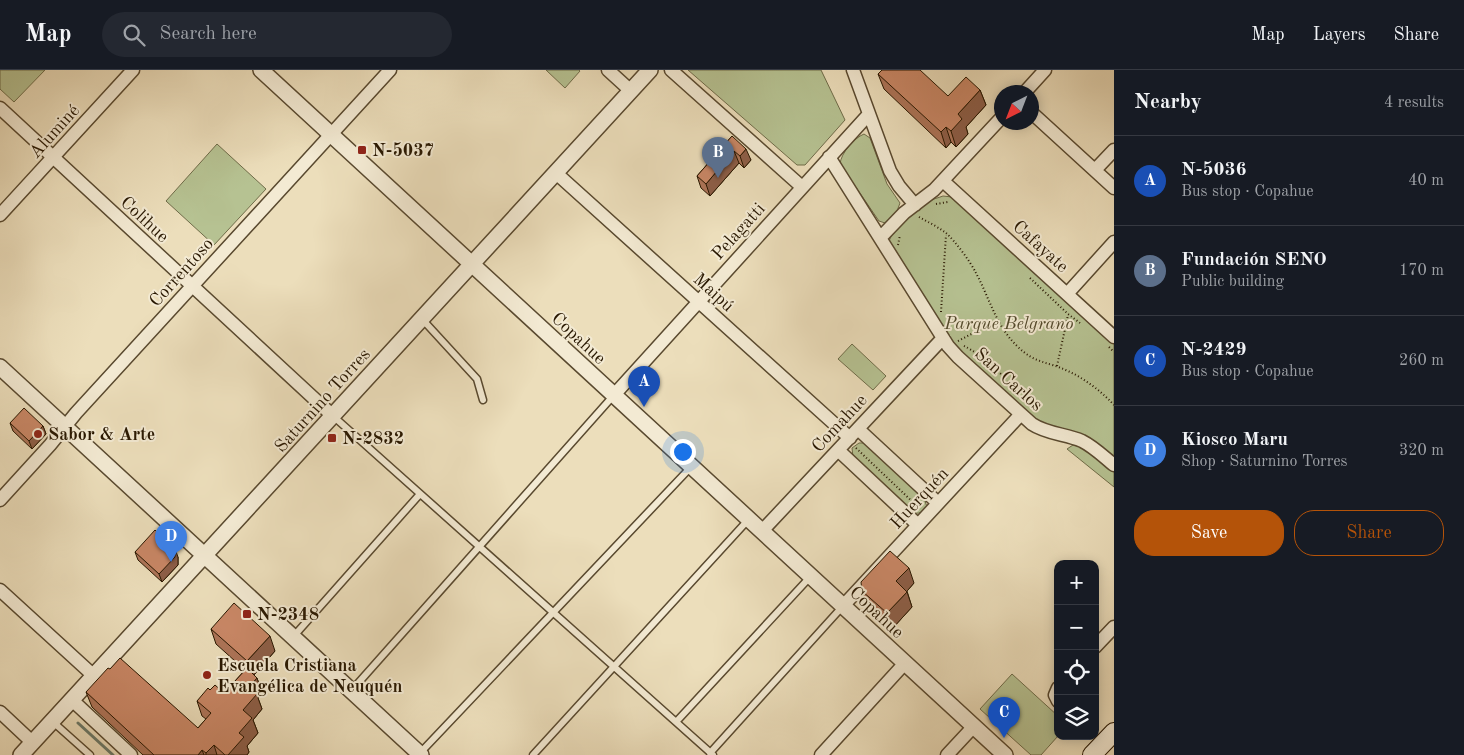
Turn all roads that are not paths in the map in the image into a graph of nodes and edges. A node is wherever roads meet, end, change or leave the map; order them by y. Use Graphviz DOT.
graph roads {
  1 [pos="133,70"];
  2 [pos="260,70"];
  3 [pos="390,70"];
  4 [pos="608,70"];
  5 [pos="650,70"];
  6 [pos="671,70"];
  7 [pos="853,70"];
  8 [pos="1045,70"];
  9 [pos="1031,85"];
  10 [pos="631,91"];
  11 [pos="0,108"];
  12 [pos="869,114"];
  13 [pos="1039,118"];
  14 [pos="994,126"];
  15 [pos="331,135"];
  16 [pos="1114,150"];
  17 [pos="53,157"];
  18 [pos="829,157"];
  19 [pos="1095,170"];
  20 [pos="556,173"];
  21 [pos="943,180"];
  22 [pos="802,187"];
  23 [pos="1114,188"];
  24 [pos="920,211"];
  25 [pos="0,215"];
  26 [pos="880,238"];
  27 [pos="1114,242"];
  28 [pos="472,265"];
  29 [pos="192,286"];
  30 [pos="1067,294"];
  31 [pos="699,301"];
  32 [pos="422,318"];
  33 [pos="943,338"];
  34 [pos="1111,342"];
  35 [pos="0,367"];
  36 [pos="614,395"];
  37 [pos="483,400"];
  38 [pos="1021,414"];
  39 [pos="333,416"];
  40 [pos="65,427"];
  41 [pos="854,437"];
  42 [pos="838,450"];
  43 [pos="1114,465"];
  44 [pos="691,467"];
  45 [pos="420,494"];
  46 [pos="0,500"];
  47 [pos="938,504"];
  48 [pos="748,519"];
  49 [pos="918,525"];
  50 [pos="762,531"];
  51 [pos="479,547"];
  52 [pos="204,556"];
  53 [pos="811,576"];
  54 [pos="0,590"];
  55 [pos="843,606"];
  56 [pos="553,613"];
  57 [pos="1114,627"];
  58 [pos="293,638"];
  59 [pos="1099,643"];
  60 [pos="905,663"];
  61 [pos="614,667"];
  62 [pos="94,676"];
  63 [pos="351,691"];
  64 [pos="72,700"];
  65 [pos="0,712"];
  66 [pos="52,721"];
  67 [pos="676,722"];
  68 [pos="974,726"];
  69 [pos="32,742"];
  70 [pos="420,754"];
  71 [pos="712,754"];
  72 [pos="21,755"];
  73 [pos="90,755"];
  74 [pos="131,755"];
  75 [pos="533,755"];
  76 [pos="821,755"];
  77 [pos="947,755"];
  78 [pos="1005,755"];
  1 -- 17 [label="street, Aluminé"];
  2 -- 15 [label="street, Copahue"];
  3 -- 15 [label="street, Correntoso"];
  4 -- 10 [label="street"];
  5 -- 10 [label="street, Saturnino Torres"];
  6 -- 22 [label="street"];
  7 -- 12 [label="street"];
  8 -- 9 [label="street"];
  10 -- 20 [label="street, Saturnino Torres"];
  11 -- 17 [label="street, Colihue"];
  12 -- 18 [label="street, Pelagatti"];
  12 -- 24 [label="street"];
  13 -- 19 [label="street"];
  14 -- 21 [label="street"];
  15 -- 28 [label="street, Copahue"];
  15 -- 29 [label="street, Correntoso"];
  16 -- 19 [label="street"];
  17 -- 25 [label="street, Aluminé"];
  17 -- 29 [label="street, Colihue"];
  18 -- 22 [label="street, Pelagatti"];
  18 -- 26 [label="street, San Carlos"];
  19 -- 23 [label="street"];
  20 -- 28 [label="street, Saturnino Torres"];
  20 -- 31 [label="street, Maipú"];
  21 -- 24 [label="street"];
  21 -- 30 [label="street, Cafayate"];
  22 -- 31 [label="street, Pelagatti"];
  24 -- 26 [label="street"];
  26 -- 33 [label="street, San Carlos"];
  27 -- 30 [label="street"];
  28 -- 32 [label="street, Saturnino Torres"];
  28 -- 36 [label="street, Copahue"];
  29 -- 39 [label="street, Colihue"];
  29 -- 40 [label="street, Correntoso"];
  30 -- 34 [label="street, Cafayate"];
  31 -- 36 [label="street, Pelagatti"];
  31 -- 41 [label="street, Maipú"];
  32 -- 37 [label="lane"];
  32 -- 39 [label="street, Saturnino Torres"];
  33 -- 38 [label="street, San Carlos"];
  33 -- 41 [label="street, Comahue"];
  35 -- 40 [label="street"];
  36 -- 44 [label="street, Copahue"];
  36 -- 51 [label="lane"];
  38 -- 43 [label="street, San Carlos"];
  38 -- 47 [label="street, Huerquén"];
  39 -- 45 [label="lane"];
  39 -- 52 [label="street, Saturnino Torres"];
  40 -- 46 [label="street, Correntoso"];
  40 -- 52 [label="street"];
  41 -- 42 [label="street, Comahue"];
  41 -- 47 [label="street, Maipú"];
  42 -- 49 [label="street"];
  42 -- 50 [label="street, Comahue"];
  44 -- 48 [label="street, Copahue"];
  44 -- 56 [label="lane"];
  45 -- 51 [label="lane"];
  45 -- 58 [label="lane"];
  47 -- 49 [label="street, Huerquén"];
  48 -- 50 [label="street, Copahue"];
  48 -- 61 [label="lane"];
  49 -- 55 [label="street, Huerquén"];
  50 -- 53 [label="street, Copahue"];
  51 -- 56 [label="lane"];
  51 -- 63 [label="lane"];
  52 -- 58 [label="street"];
  52 -- 62 [label="street, Saturnino Torres"];
  53 -- 55 [label="street, Copahue"];
  53 -- 67 [label="lane"];
  54 -- 62 [label="street"];
  55 -- 60 [label="street, Copahue"];
  55 -- 71 [label="lane"];
  56 -- 61 [label="lane"];
  56 -- 70 [label="lane"];
  57 -- 59 [label="street"];
  58 -- 63 [label="street"];
  60 -- 68 [label="street, Copahue"];
  60 -- 76 [label="street"];
  61 -- 67 [label="lane"];
  61 -- 75 [label="lane"];
  62 -- 64 [label="street, Saturnino Torres"];
  63 -- 70 [label="street"];
  64 -- 66 [label="street, Saturnino Torres"];
  64 -- 74 [label="street"];
  65 -- 69 [label="street"];
  66 -- 69 [label="street, Saturnino Torres"];
  66 -- 73 [label="lane"];
  67 -- 71 [label="lane"];
  68 -- 77 [label="street"];
  68 -- 78 [label="street, Copahue"];
  69 -- 72 [label="street, Saturnino Torres"];
}
